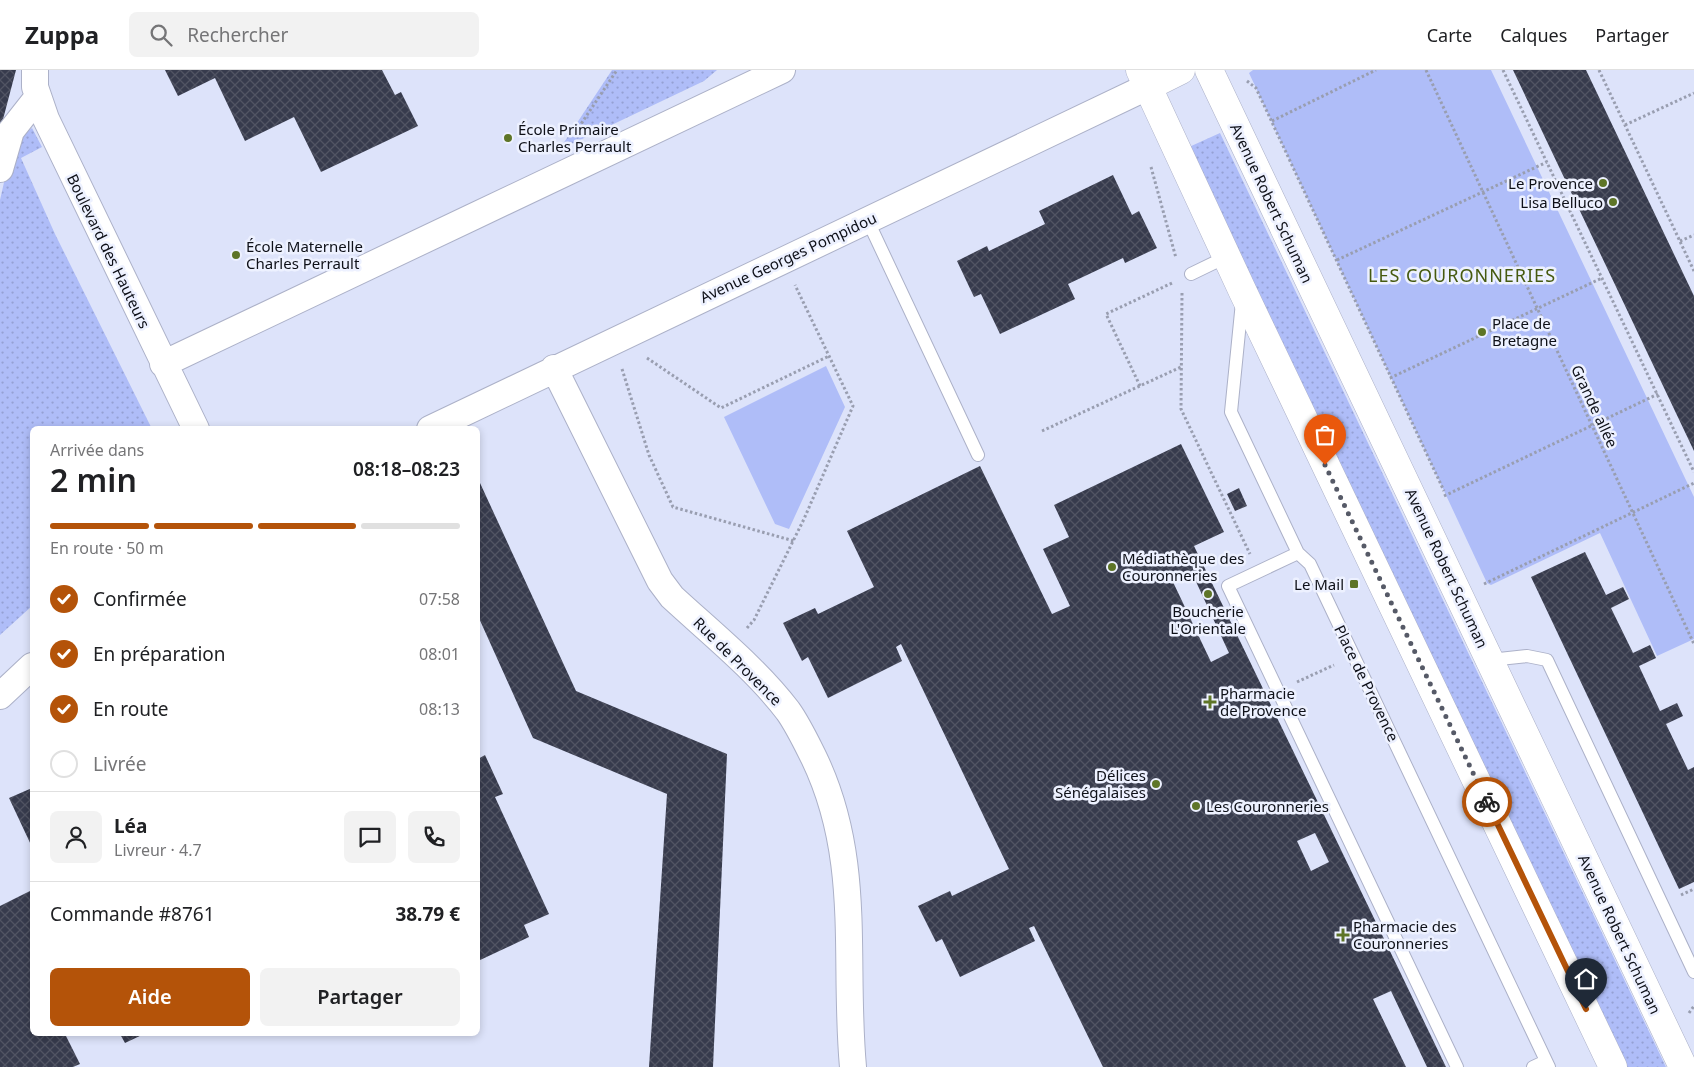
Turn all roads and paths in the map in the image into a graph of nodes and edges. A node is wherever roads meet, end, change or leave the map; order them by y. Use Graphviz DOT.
graph roads {
  1 [pos="34,70"];
  2 [pos="617,70"];
  3 [pos="782,70"];
  4 [pos="1181,70"];
  5 [pos="1209,70"];
  6 [pos="1376,70"];
  7 [pos="1426,70"];
  8 [pos="1503,70"];
  9 [pos="1599,70"];
  10 [pos="1144,78"];
  11 [pos="1694,93"];
  12 [pos="37,98"];
  13 [pos="1264,125"];
  14 [pos="1625,125"];
  15 [pos="1149,161"];
  16 [pos="1547,162"];
  17 [pos="0,169"];
  18 [pos="562,174"];
  19 [pos="1482,192"];
  20 [pos="867,219"];
  21 [pos="1694,235"];
  22 [pos="1680,242"];
  23 [pos="1226,257"];
  24 [pos="783,259"];
  25 [pos="1330,264"];
  26 [pos="1694,271"];
  27 [pos="1186,276"];
  28 [pos="1602,278"];
  29 [pos="1243,292"];
  30 [pos="1537,309"];
  31 [pos="616,338"];
  32 [pos="829,356"];
  33 [pos="646,357"];
  34 [pos="163,364"];
  35 [pos="1181,367"];
  36 [pos="554,368"];
  37 [pos="1385,381"];
  38 [pos="1140,386"];
  39 [pos="1658,394"];
  40 [pos="194,426"];
  41 [pos="436,426"];
  42 [pos="1592,426"];
  43 [pos="1042,431"];
  44 [pos="978,455"];
  45 [pos="1694,472"];
  46 [pos="1694,483"];
  47 [pos="1440,498"];
  48 [pos="1633,513"];
  49 [pos="794,541"];
  50 [pos="1298,553"];
  51 [pos="1258,571"];
  52 [pos="1481,586"];
  53 [pos="1694,644"];
  54 [pos="728,650"];
  55 [pos="1354,656"];
  56 [pos="1490,660"];
  57 [pos="30,668"];
  58 [pos="1278,691"];
  59 [pos="0,696"];
  60 [pos="1694,972"];
  61 [pos="1548,1064"];
  62 [pos="854,1067"];
  63 [pos="1457,1067"];
  64 [pos="1533,1067"];
  65 [pos="1613,1067"];
  66 [pos="1683,1067"];
  1 -- 12 [label="street, Boulevard des Hauteurs"];
  2 -- 18 [label="path"];
  3 -- 18 [label="street"];
  4 -- 10 [label="main road"];
  5 -- 56 [label="main road, Avenue Robert Schuman"];
  6 -- 13 [label="path"];
  7 -- 19 [label="path, Grande allée"];
  8 -- 16 [label="path"];
  9 -- 14 [label="path"];
  10 -- 20 [label="street, Avenue Georges Pompidou"];
  10 -- 23 [label="main road"];
  11 -- 14 [label="path"];
  12 -- 17 [label="street"];
  12 -- 34 [label="street, Boulevard des Hauteurs"];
  14 -- 22 [label="path"];
  15 -- 27 [label="path"];
  16 -- 19 [label="path"];
  16 -- 28 [label="path"];
  18 -- 34 [label="street"];
  19 -- 25 [label="path"];
  19 -- 30 [label="path, Grande allée"];
  20 -- 24 [label="street, Avenue Georges Pompidou"];
  20 -- 44 [label="lane"];
  21 -- 22 [label="path"];
  22 -- 26 [label="path"];
  23 -- 27 [label="lane"];
  23 -- 29 [label="main road"];
  24 -- 31 [label="street, Avenue Georges Pompidou"];
  24 -- 32 [label="path"];
  27 -- 35 [label="path"];
  27 -- 38 [label="path"];
  28 -- 30 [label="path"];
  28 -- 39 [label="path"];
  29 -- 50 [label="lane, Place de Provence"];
  29 -- 65 [label="main road"];
  30 -- 37 [label="path"];
  30 -- 42 [label="path, Grande allée"];
  31 -- 36 [label="street, Avenue Georges Pompidou"];
  31 -- 49 [label="path"];
  32 -- 33 [label="path"];
  32 -- 49 [label="path"];
  34 -- 40 [label="street, Boulevard des Hauteurs"];
  35 -- 38 [label="path"];
  35 -- 51 [label="path"];
  36 -- 41 [label="street, Avenue Georges Pompidou"];
  36 -- 54 [label="street, Rue de Provence"];
  38 -- 43 [label="path"];
  39 -- 42 [label="path"];
  39 -- 45 [label="path"];
  42 -- 47 [label="path"];
  42 -- 48 [label="path, Grande allée"];
  46 -- 48 [label="path"];
  48 -- 52 [label="path"];
  48 -- 53 [label="path, Grande allée"];
  49 -- 54 [label="path"];
  50 -- 51 [label="lane"];
  50 -- 55 [label="lane, Place de Provence"];
  51 -- 58 [label="lane"];
  54 -- 62 [label="street, Rue de Provence"];
  55 -- 58 [label="path"];
  55 -- 61 [label="lane, Place de Provence"];
  56 -- 60 [label="lane"];
  56 -- 66 [label="main road, Avenue Robert Schuman"];
  57 -- 59 [label="street"];
  58 -- 63 [label="lane"];
  61 -- 64 [label="lane"];
}
